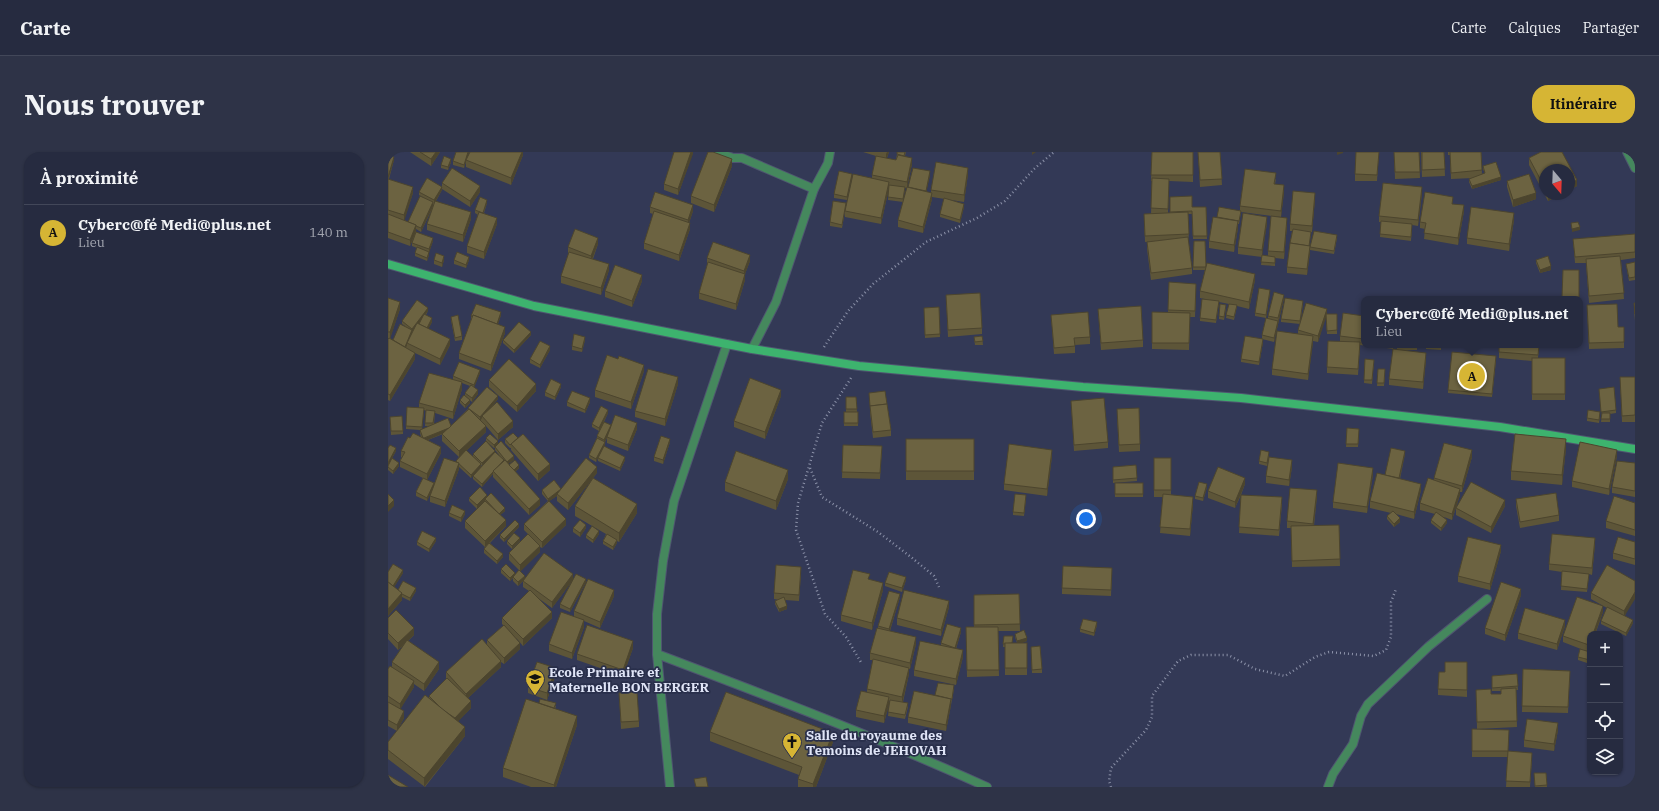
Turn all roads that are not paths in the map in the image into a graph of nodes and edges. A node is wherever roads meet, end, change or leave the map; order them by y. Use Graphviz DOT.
graph roads {
  1 [pos="716,152"];
  2 [pos="830,152"];
  3 [pos="1627,152"];
  4 [pos="1635,168"];
  5 [pos="814,189"];
  6 [pos="388,264"];
  7 [pos="727,344"];
  8 [pos="752,349"];
  9 [pos="1635,449"];
  10 [pos="1487,600"];
  11 [pos="658,654"];
  12 [pos="670,787"];
  13 [pos="987,787"];
  14 [pos="1328,787"];
  1 -- 5 [label="street"];
  2 -- 5 [label="street"];
  3 -- 4 [label="street"];
  5 -- 8 [label="street"];
  6 -- 7 [label="street"];
  7 -- 8 [label="street"];
  7 -- 11 [label="street"];
  8 -- 9 [label="street"];
  10 -- 14 [label="street"];
  11 -- 12 [label="street"];
  11 -- 13 [label="street"];
}
